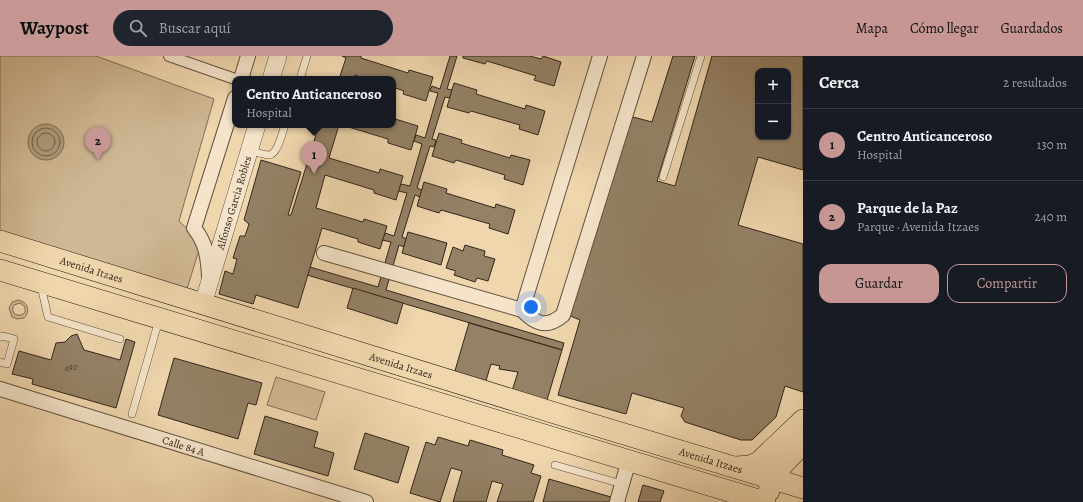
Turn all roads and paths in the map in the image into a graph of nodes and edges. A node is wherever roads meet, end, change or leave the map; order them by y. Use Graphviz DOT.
graph roads {
  1 [pos="169,56"];
  2 [pos="248,56"];
  3 [pos="278,56"];
  4 [pos="307,56"];
  5 [pos="600,56"];
  6 [pos="644,56"];
  7 [pos="701,56"];
  8 [pos="242,76"];
  9 [pos="272,76"];
  10 [pos="301,76"];
  11 [pos="232,78"];
  12 [pos="232,108"];
  13 [pos="256,128"];
  14 [pos="284,128"];
  15 [pos="250,150"];
  16 [pos="663,177"];
  17 [pos="0,241"];
  18 [pos="32,251"];
  19 [pos="324,253"];
  20 [pos="0,266"];
  21 [pos="0,270"];
  22 [pos="210,280"];
  23 [pos="40,282"];
  24 [pos="203,304"];
  25 [pos="522,310"];
  26 [pos="159,318"];
  27 [pos="0,337"];
  28 [pos="120,339"];
  29 [pos="0,362"];
  30 [pos="0,390"];
  31 [pos="132,414"];
  32 [pos="803,420"];
  33 [pos="803,444"];
  34 [pos="629,460"];
  35 [pos="803,464"];
  36 [pos="555,466"];
  37 [pos="736,467"];
  38 [pos="787,483"];
  39 [pos="622,484"];
  40 [pos="366,502"];
  41 [pos="617,502"];
  42 [pos="765,502"];
  43 [pos="769,502"];
  1 -- 11 [label="street"];
  2 -- 8 [label="street"];
  3 -- 9 [label="street"];
  4 -- 10 [label="lane"];
  5 -- 25 [label="street"];
  6 -- 25 [label="street"];
  7 -- 16 [label="lane"];
  12 -- 22 [label="street, Alfonso Garcia Robles"];
  13 -- 15 [label="street, Alfonso Garcia Robles"];
  14 -- 15 [label="lane"];
  15 -- 22 [label="street, Alfonso Garcia Robles"];
  17 -- 18 [label="main road, Avenida Itzaes"];
  18 -- 20 [label="main road"];
  18 -- 24 [label="main road, Avenida Itzaes"];
  19 -- 25 [label="street"];
  21 -- 23 [label="main road"];
  22 -- 24 [label="street, Alfonso Garcia Robles"];
  23 -- 26 [label="main road"];
  23 -- 28 [label="lane"];
  24 -- 37 [label="main road, Avenida Itzaes"];
  26 -- 31 [label="lane"];
  26 -- 34 [label="main road"];
  27 -- 29 [label="lane"];
  30 -- 40 [label="street, Calle 84 A"];
  32 -- 37 [label="main road"];
  33 -- 38 [label="main road"];
  34 -- 39 [label="street"];
  34 -- 42 [label="main road"];
  35 -- 38 [label="main road"];
  36 -- 39 [label="lane"];
  37 -- 38 [label="main road, Avenida Itzaes"];
  38 -- 43 [label="main road"];
  39 -- 41 [label="street"];
}
